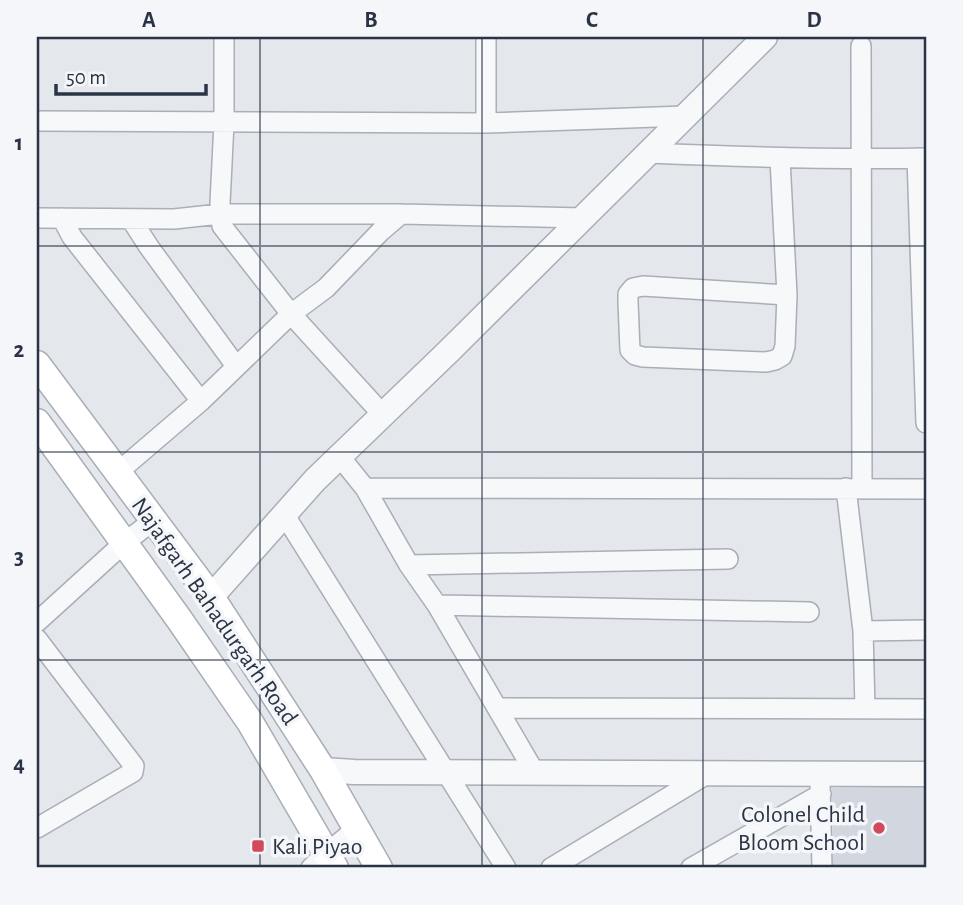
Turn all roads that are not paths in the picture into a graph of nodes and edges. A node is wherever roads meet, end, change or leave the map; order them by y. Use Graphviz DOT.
graph roads {
  1 [pos="223,37"];
  2 [pos="486,37"];
  3 [pos="765,37"];
  4 [pos="861,46"];
  5 [pos="685,116"];
  6 [pos="37,121"];
  7 [pos="224,123"];
  8 [pos="486,123"];
  9 [pos="648,153"];
  10 [pos="922,158"];
  11 [pos="780,159"];
  12 [pos="861,160"];
  13 [pos="220,214"];
  14 [pos="401,215"];
  15 [pos="37,218"];
  16 [pos="62,218"];
  17 [pos="583,218"];
  18 [pos="131,219"];
  19 [pos="786,295"];
  20 [pos="291,314"];
  21 [pos="37,364"];
  22 [pos="236,366"];
  23 [pos="201,401"];
  24 [pos="383,415"];
  25 [pos="37,422"];
  26 [pos="926,423"];
  27 [pos="340,457"];
  28 [pos="118,472"];
  29 [pos="365,488"];
  30 [pos="854,488"];
  31 [pos="926,489"];
  32 [pos="284,514"];
  33 [pos="154,520"];
  34 [pos="124,543"];
  35 [pos="727,559"];
  36 [pos="409,565"];
  37 [pos="211,597"];
  38 [pos="437,605"];
  39 [pos="809,612"];
  40 [pos="37,622"];
  41 [pos="926,630"];
  42 [pos="863,631"];
  43 [pos="37,639"];
  44 [pos="498,708"];
  45 [pos="865,709"];
  46 [pos="926,709"];
  47 [pos="323,770"];
  48 [pos="446,772"];
  49 [pos="535,773"];
  50 [pos="707,774"];
  51 [pos="926,774"];
  52 [pos="820,784"];
  53 [pos="37,828"];
  54 [pos="356,829"];
  55 [pos="324,863"];
  56 [pos="379,868"];
  57 [pos="506,868"];
  58 [pos="551,868"];
  59 [pos="691,868"];
  60 [pos="822,868"];
  1 -- 7 [label="street"];
  2 -- 8 [label="street"];
  3 -- 5 [label="street"];
  4 -- 12 [label="street"];
  5 -- 8 [label="street"];
  5 -- 9 [label="street"];
  6 -- 7 [label="street"];
  7 -- 8 [label="street"];
  7 -- 13 [label="street"];
  9 -- 11 [label="street"];
  9 -- 17 [label="street"];
  10 -- 12 [label="street"];
  10 -- 26 [label="street"];
  11 -- 12 [label="street"];
  11 -- 19 [label="street"];
  12 -- 30 [label="street"];
  13 -- 14 [label="street"];
  13 -- 18 [label="street"];
  13 -- 20 [label="street"];
  14 -- 17 [label="street"];
  14 -- 20 [label="street"];
  15 -- 16 [label="street"];
  16 -- 18 [label="street"];
  16 -- 23 [label="street"];
  17 -- 24 [label="street"];
  18 -- 22 [label="street"];
  19 -- 19 [label="street"];
  20 -- 22 [label="street"];
  20 -- 24 [label="street"];
  21 -- 28 [label="main road, Najafgarh Bahadurgarh Road"];
  22 -- 23 [label="street"];
  23 -- 28 [label="street"];
  24 -- 27 [label="street"];
  25 -- 34 [label="main road, Najafgarh Bahadurgarh Road"];
  27 -- 29 [label="street"];
  27 -- 32 [label="street"];
  28 -- 33 [label="main road, Najafgarh Bahadurgarh Road"];
  29 -- 30 [label="street"];
  29 -- 36 [label="street"];
  30 -- 31 [label="street"];
  30 -- 42 [label="street"];
  32 -- 37 [label="street"];
  32 -- 48 [label="street"];
  33 -- 34 [label="street"];
  33 -- 37 [label="main road, Najafgarh Bahadurgarh Road"];
  34 -- 40 [label="street"];
  34 -- 55 [label="main road, Najafgarh Bahadurgarh Road"];
  35 -- 36 [label="street"];
  36 -- 38 [label="street"];
  37 -- 47 [label="main road, Najafgarh Bahadurgarh Road"];
  38 -- 39 [label="street"];
  38 -- 44 [label="street"];
  41 -- 42 [label="street"];
  42 -- 45 [label="street"];
  43 -- 53 [label="street"];
  44 -- 45 [label="street"];
  44 -- 49 [label="street"];
  45 -- 46 [label="street"];
  47 -- 48 [label="street"];
  47 -- 54 [label="main road, Najafgarh Bahadurgarh Road"];
  48 -- 49 [label="street"];
  48 -- 57 [label="street"];
  49 -- 50 [label="street"];
  50 -- 52 [label="street"];
  50 -- 58 [label="street"];
  51 -- 52 [label="street"];
  52 -- 59 [label="street"];
  52 -- 60 [label="street"];
  54 -- 55 [label="street"];
  54 -- 56 [label="main road, Najafgarh Bahadurgarh Road"];
}
